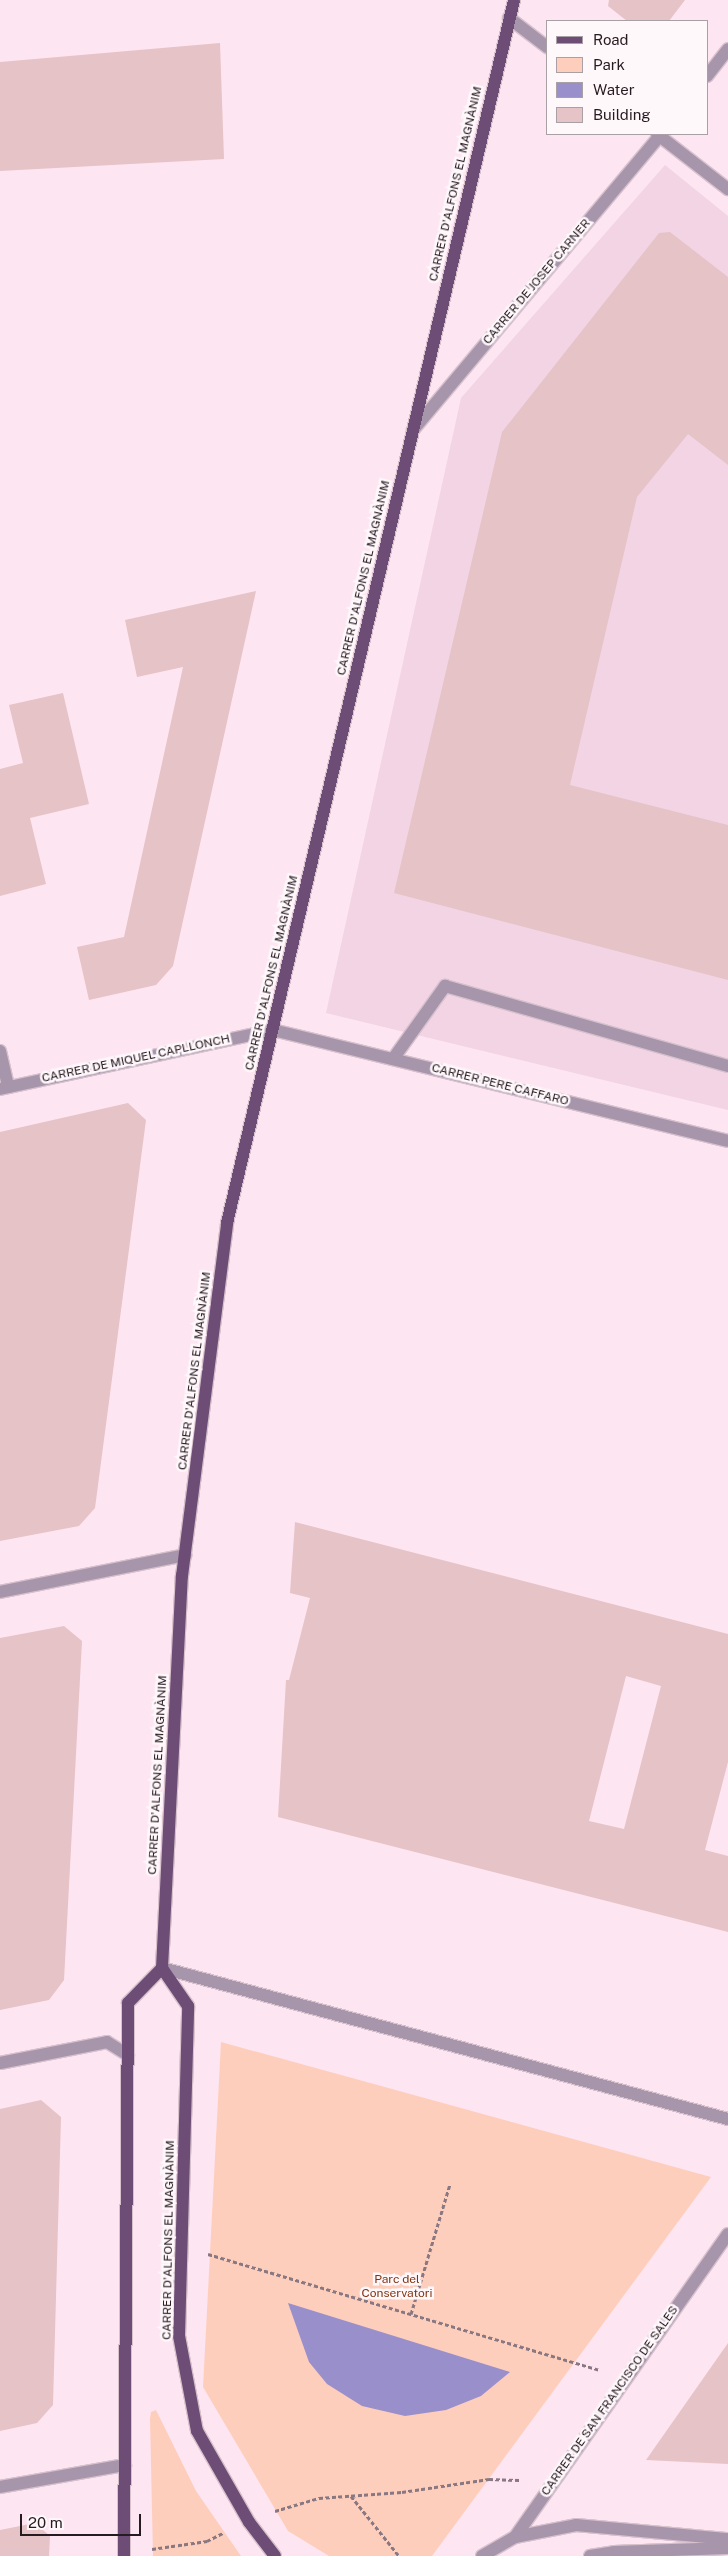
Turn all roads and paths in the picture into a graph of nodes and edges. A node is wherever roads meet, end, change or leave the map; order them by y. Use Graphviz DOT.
graph roads {
  1 [pos="514,0"];
  2 [pos="509,18"];
  3 [pos="546,46"];
  4 [pos="728,49"];
  5 [pos="708,75"];
  6 [pos="658,135"];
  7 [pos="660,135"];
  8 [pos="728,189"];
  9 [pos="413,430"];
  10 [pos="273,1030"];
  11 [pos="0,1052"];
  12 [pos="393,1059"];
  13 [pos="728,1066"];
  14 [pos="4,1088"];
  15 [pos="728,1141"];
  16 [pos="186,1555"];
  17 [pos="0,1592"];
  18 [pos="162,1968"];
  19 [pos="128,2054"];
  20 [pos="0,2063"];
  21 [pos="728,2118"];
  22 [pos="450,2184"];
  23 [pos="728,2234"];
  24 [pos="181,2247"];
  25 [pos="411,2314"];
  26 [pos="627,2378"];
  27 [pos="126,2465"];
  28 [pos="553,2482"];
  29 [pos="0,2487"];
  30 [pos="351,2496"];
  31 [pos="249,2522"];
  32 [pos="515,2537"];
  33 [pos="728,2539"];
  34 [pos="728,2548"];
  35 [pos="124,2554"];
  36 [pos="275,2556"];
  37 [pos="398,2556"];
  38 [pos="482,2556"];
  39 [pos="590,2556"];
  1 -- 2 [label="main road, CARRER D'ALFONS EL MAGNÀNIM"];
  2 -- 3 [label="street"];
  2 -- 9 [label="main road, CARRER D'ALFONS EL MAGNÀNIM"];
  4 -- 5 [label="street"];
  6 -- 9 [label="street, CARRER DE JOSEP CARNER"];
  7 -- 8 [label="street"];
  9 -- 10 [label="main road, CARRER D'ALFONS EL MAGNÀNIM"];
  10 -- 12 [label="street, CARRER PERE CAFFARO"];
  10 -- 14 [label="street, CARRER DE MIQUEL CAPLLONCH"];
  10 -- 16 [label="main road, CARRER D'ALFONS EL MAGNÀNIM"];
  11 -- 14 [label="street"];
  12 -- 13 [label="street"];
  12 -- 15 [label="street, CARRER PERE CAFFARO"];
  16 -- 17 [label="street"];
  16 -- 18 [label="main road, CARRER D'ALFONS EL MAGNÀNIM"];
  18 -- 19 [label="main road"];
  18 -- 21 [label="street"];
  18 -- 24 [label="main road, CARRER D'ALFONS EL MAGNÀNIM"];
  19 -- 20 [label="street"];
  19 -- 27 [label="main road"];
  22 -- 25 [label="path"];
  23 -- 26 [label="street, CARRER DE SAN FRANCISCO DE SALES"];
  24 -- 25 [label="path"];
  24 -- 31 [label="main road, CARRER D'ALFONS EL MAGNÀNIM"];
  25 -- 26 [label="path"];
  26 -- 28 [label="street, CARRER DE SAN FRANCISCO DE SALES"];
  27 -- 29 [label="street"];
  27 -- 35 [label="main road"];
  28 -- 30 [label="path"];
  28 -- 32 [label="street, CARRER DE SAN FRANCISCO DE SALES"];
  30 -- 31 [label="path"];
  30 -- 37 [label="path"];
  31 -- 35 [label="path"];
  31 -- 36 [label="main road, CARRER D'ALFONS EL MAGNÀNIM"];
  32 -- 33 [label="street"];
  32 -- 38 [label="street, CARRER DE SAN FRANCISCO DE SALES"];
  34 -- 39 [label="street"];
}
